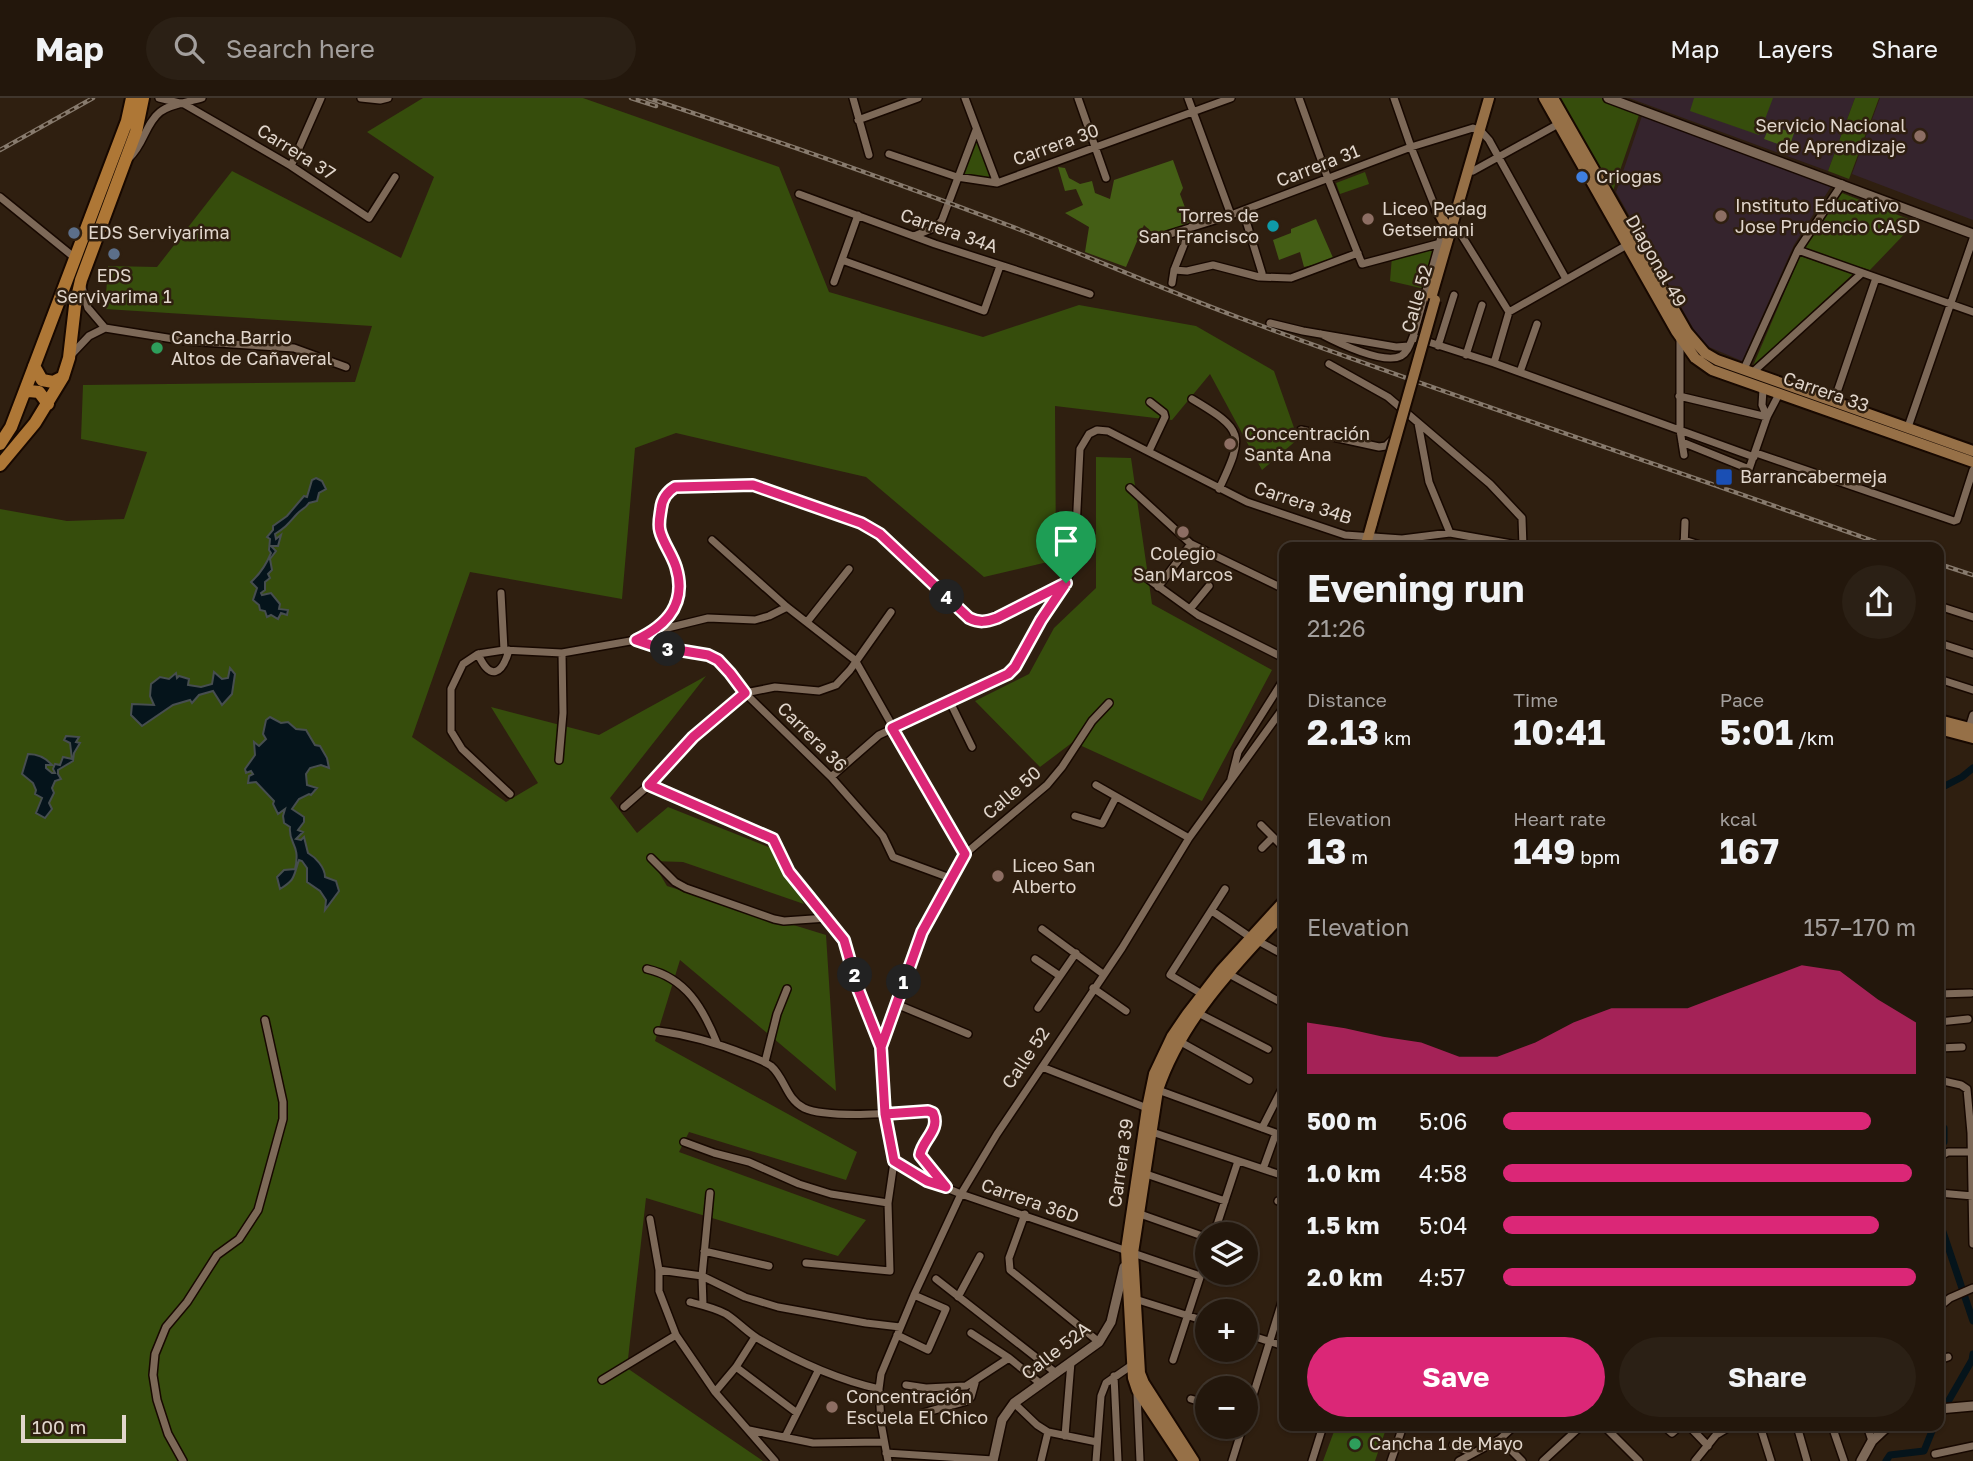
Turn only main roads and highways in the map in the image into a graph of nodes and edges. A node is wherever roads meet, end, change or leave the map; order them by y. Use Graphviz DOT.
graph roads {
  1 [pos="132,98"];
  2 [pos="143,98"];
  3 [pos="1489,98"];
  4 [pos="1544,98"];
  5 [pos="1553,98"];
  6 [pos="1562,122"];
  7 [pos="1479,134"];
  8 [pos="1437,209"];
  9 [pos="1438,270"];
  10 [pos="1433,299"];
  11 [pos="1680,338"];
  12 [pos="1693,341"];
  13 [pos="34,366"];
  14 [pos="1749,371"];
  15 [pos="62,377"];
  16 [pos="1768,378"];
  17 [pos="1747,383"];
  18 [pos="1763,389"];
  19 [pos="24,393"];
  20 [pos="48,404"];
  21 [pos="0,444"];
  22 [pos="1973,451"];
  23 [pos="1973,462"];
  24 [pos="0,465"];
  25 [pos="1366,542"];
  26 [pos="1944,722"];
  27 [pos="1944,729"];
  28 [pos="1972,732"];
  29 [pos="1279,907"];
  30 [pos="1279,918"];
  31 [pos="1254,939"];
  32 [pos="1225,972"];
  33 [pos="1128,1254"];
  34 [pos="1132,1298"];
  35 [pos="1184,1461"];
  36 [pos="1194,1461"];
  1 -- 13 [label="main road"];
  2 -- 15 [label="main road"];
  3 -- 7 [label="main road, Calle 52"];
  4 -- 6 [label="main road, Diagonal 49"];
  5 -- 6 [label="main road, Diagonal 49"];
  6 -- 11 [label="main road, Diagonal 49"];
  6 -- 12 [label="main road, Diagonal 49"];
  7 -- 9 [label="main road, Calle 52"];
  7 -- 10 [label="main road, Calle 52"];
  8 -- 9 [label="main road"];
  9 -- 10 [label="main road, Calle 52"];
  10 -- 25 [label="main road, Calle 52, bridge"];
  11 -- 17 [label="main road, Carrera 33"];
  12 -- 14 [label="main road, Carrera 33"];
  13 -- 15 [label="main road"];
  13 -- 19 [label="main road"];
  14 -- 16 [label="main road, Carrera 33"];
  14 -- 17 [label="main road"];
  15 -- 20 [label="main road"];
  16 -- 18 [label="main road"];
  16 -- 22 [label="main road, Carrera 33"];
  17 -- 18 [label="main road, Carrera 33"];
  18 -- 23 [label="main road, Carrera 33"];
  19 -- 20 [label="main road"];
  19 -- 21 [label="main road"];
  20 -- 24 [label="main road"];
  26 -- 28 [label="main road"];
  27 -- 28 [label="main road"];
  29 -- 31 [label="main road, Carrera 39"];
  30 -- 31 [label="main road, Carrera 39"];
  31 -- 32 [label="main road, Carrera 39"];
  32 -- 33 [label="main road, Carrera 39"];
  32 -- 33 [label="main road, Carrera 39"];
  33 -- 34 [label="main road, Carrera 39"];
  34 -- 35 [label="main road, Carrera 39"];
  34 -- 36 [label="main road, Carrera 39"];
}
